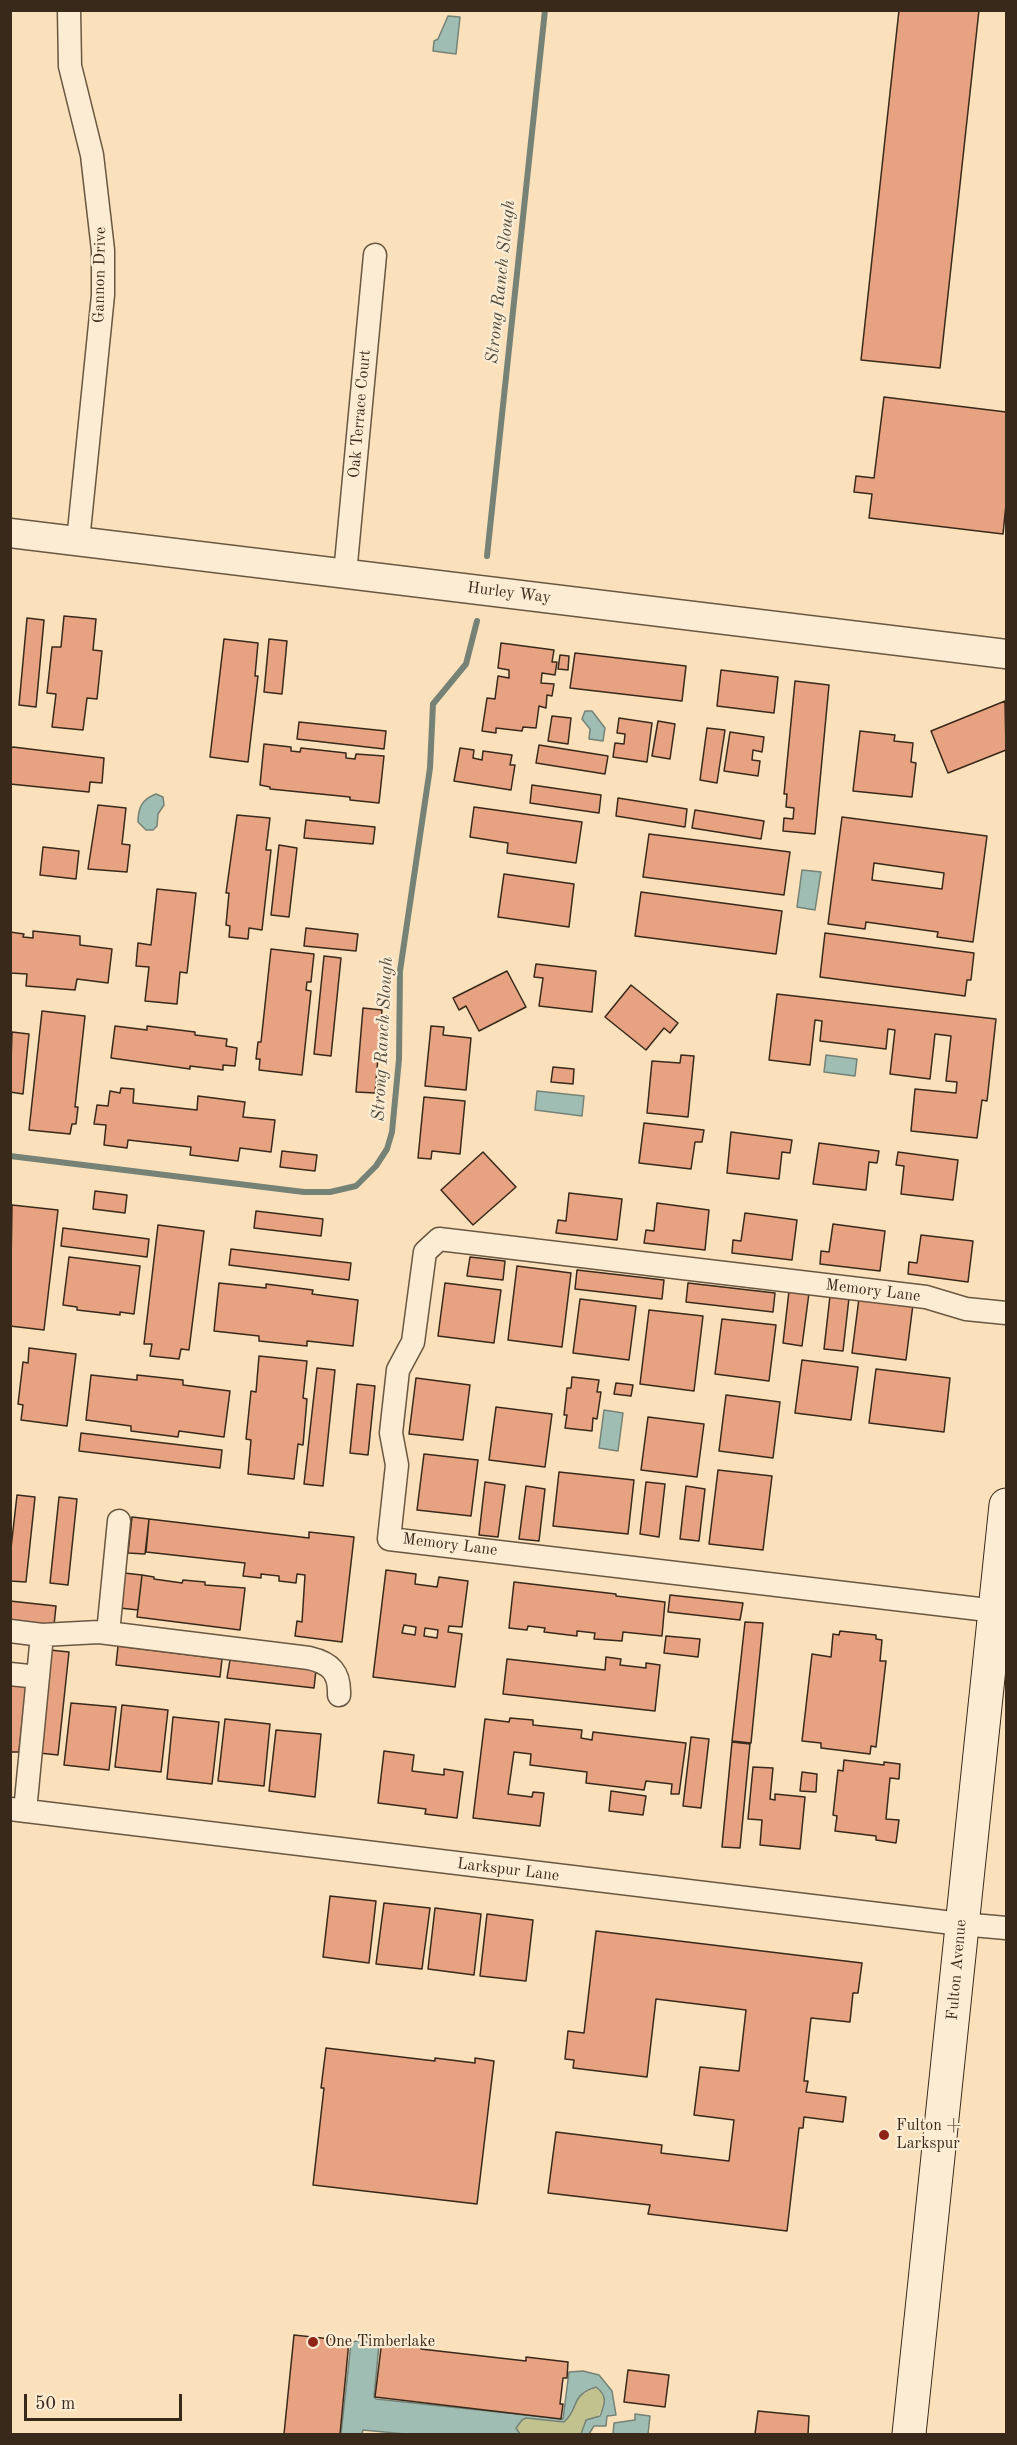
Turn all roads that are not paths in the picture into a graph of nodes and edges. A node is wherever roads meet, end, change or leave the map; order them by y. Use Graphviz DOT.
graph roads {
  1 [pos="69,10"];
  2 [pos="375,255"];
  3 [pos="10,533"];
  4 [pos="78,541"];
  5 [pos="345,574"];
  6 [pos="1006,654"];
  7 [pos="1006,1313"];
  8 [pos="1006,1505"];
  9 [pos="119,1521"];
  10 [pos="996,1611"];
  11 [pos="10,1632"];
  12 [pos="108,1633"];
  13 [pos="42,1635"];
  14 [pos="10,1674"];
  15 [pos="38,1677"];
  16 [pos="339,1695"];
  17 [pos="18,1810"];
  18 [pos="961,1924"];
  19 [pos="1006,1928"];
  20 [pos="909,2434"];
  1 -- 4 [label="street, Gannon Drive"];
  2 -- 5 [label="street, Oak Terrace Court"];
  3 -- 4 [label="street, Hurley Way"];
  4 -- 5 [label="street, Hurley Way"];
  5 -- 6 [label="street, Hurley Way"];
  7 -- 10 [label="street, Memory Lane"];
  8 -- 10 [label="main road, Fulton Avenue"];
  9 -- 12 [label="street"];
  10 -- 18 [label="main road, Fulton Avenue"];
  11 -- 13 [label="street"];
  12 -- 13 [label="street"];
  12 -- 16 [label="street"];
  13 -- 15 [label="street"];
  14 -- 15 [label="street"];
  15 -- 17 [label="street"];
  17 -- 18 [label="street, Larkspur Lane"];
  18 -- 19 [label="street, Larkspur Lane"];
  18 -- 20 [label="main road, Fulton Avenue"];
}
